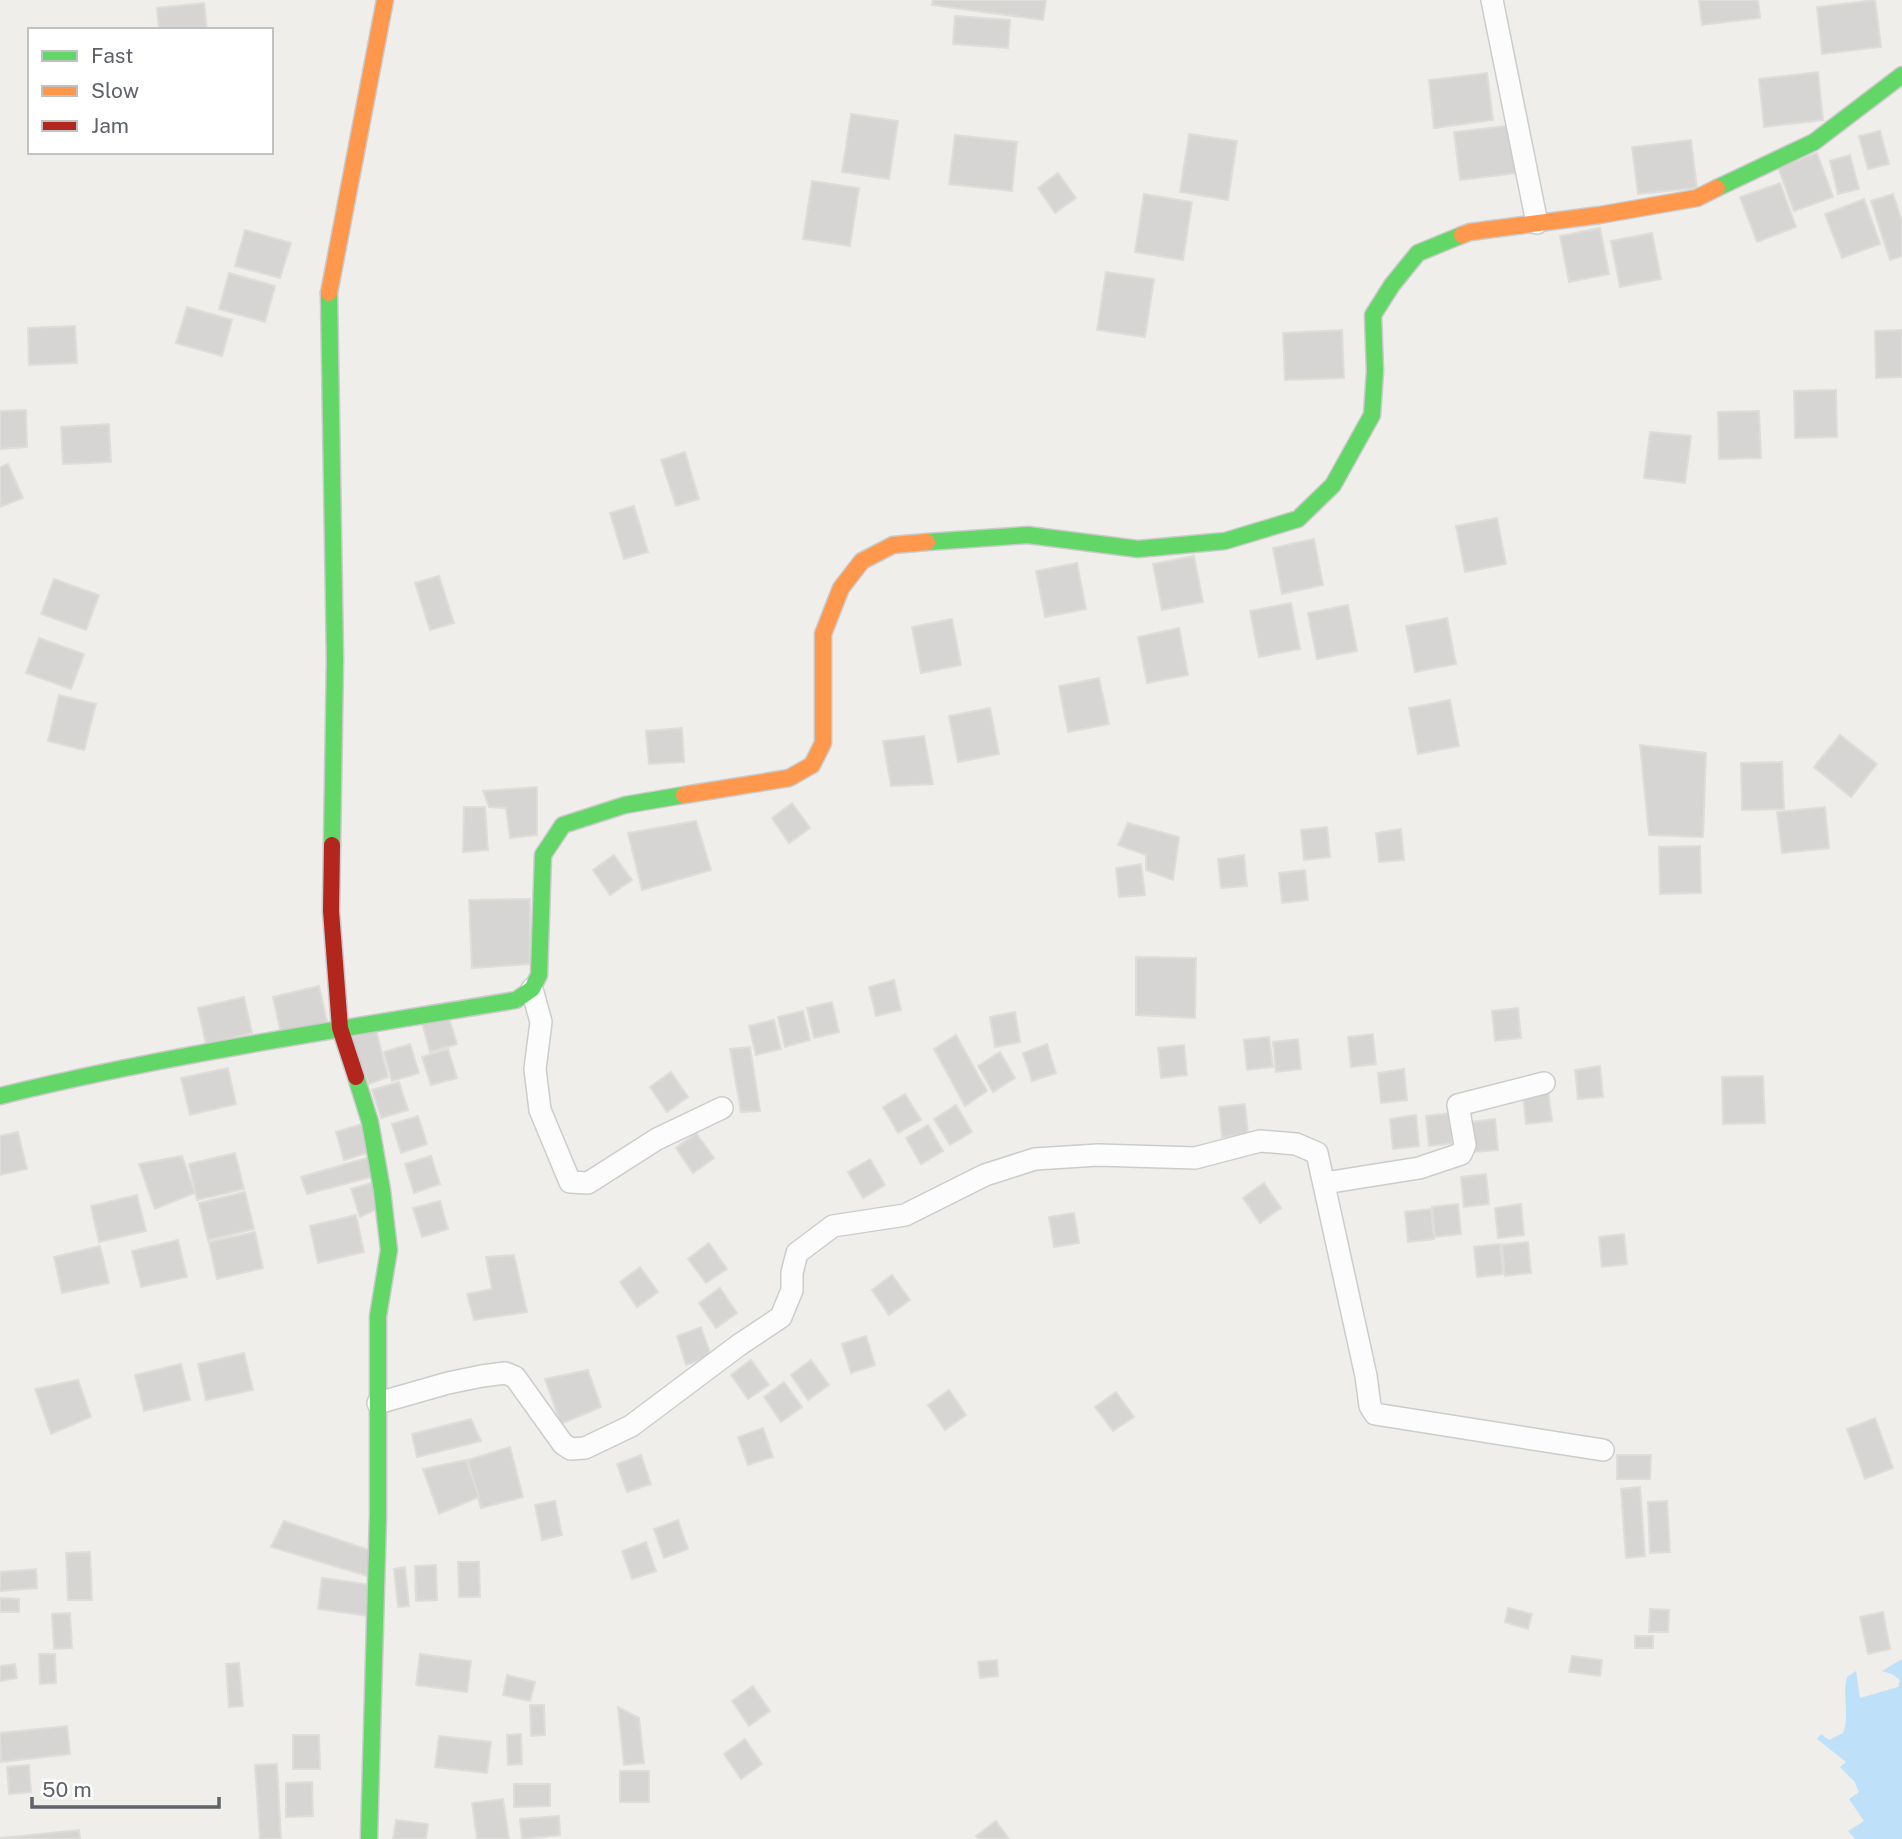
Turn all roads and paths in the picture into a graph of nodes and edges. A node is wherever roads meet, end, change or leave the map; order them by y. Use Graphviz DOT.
graph roads {
  1 [pos="385,0"];
  2 [pos="1492,0"];
  3 [pos="1902,75"];
  4 [pos="1538,223"];
  5 [pos="532,989"];
  6 [pos="340,1028"];
  7 [pos="1544,1083"];
  8 [pos="0,1096"];
  9 [pos="722,1108"];
  10 [pos="1325,1183"];
  11 [pos="378,1403"];
  12 [pos="1603,1450"];
  13 [pos="369,1839"];
  1 -- 6 [label="street"];
  2 -- 4 [label="street"];
  3 -- 4 [label="street"];
  4 -- 5 [label="street"];
  5 -- 6 [label="street"];
  5 -- 9 [label="street"];
  6 -- 8 [label="street"];
  6 -- 11 [label="street"];
  7 -- 10 [label="street"];
  10 -- 11 [label="street"];
  10 -- 12 [label="street"];
  11 -- 13 [label="street"];
}
